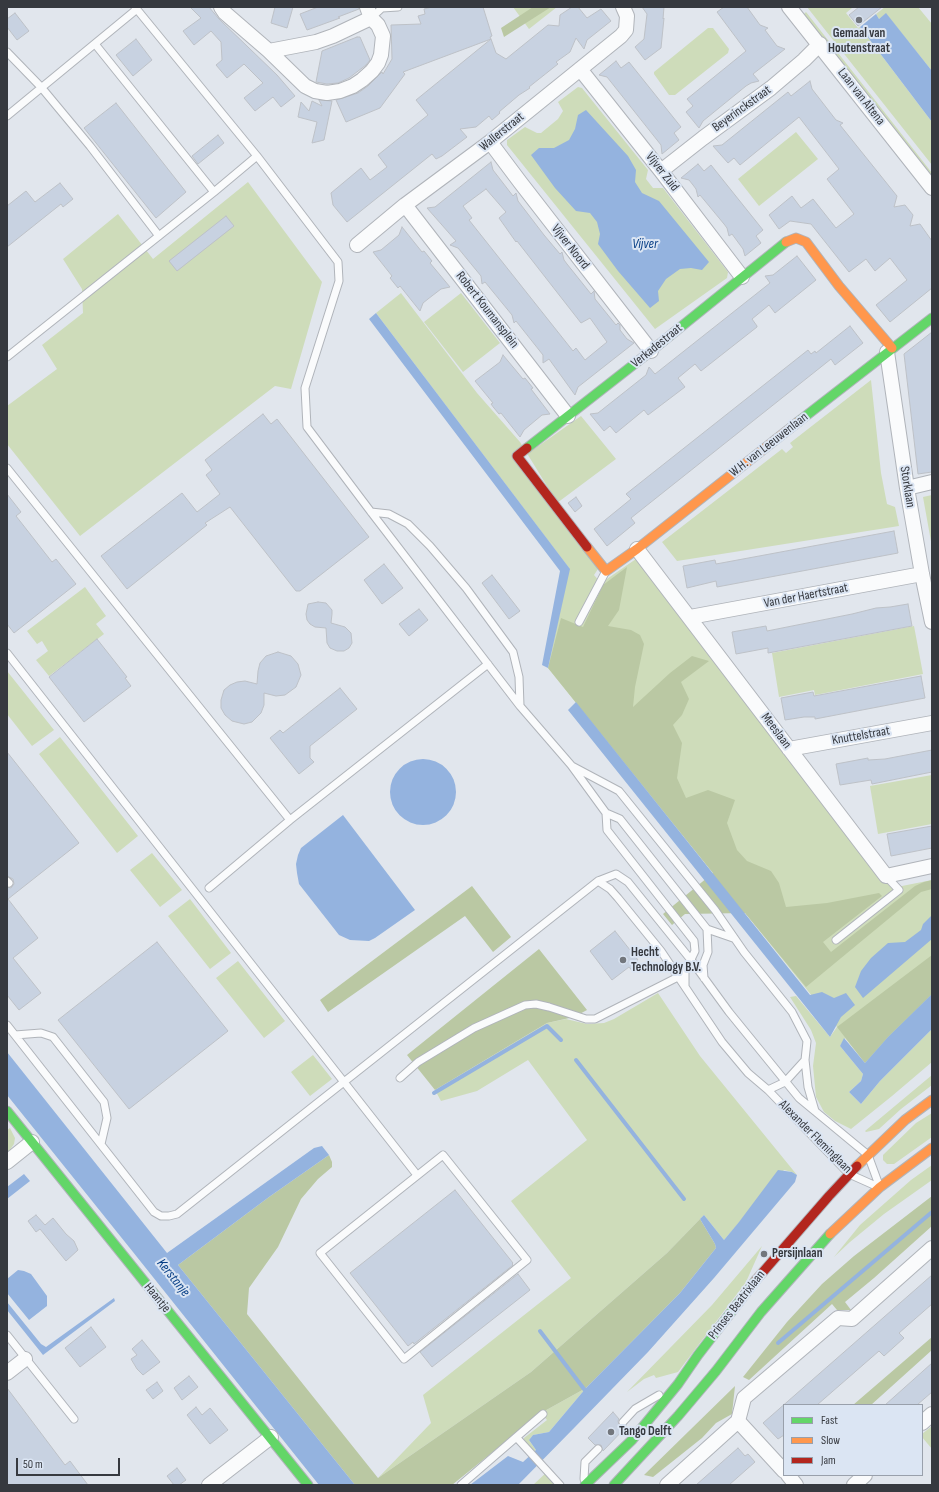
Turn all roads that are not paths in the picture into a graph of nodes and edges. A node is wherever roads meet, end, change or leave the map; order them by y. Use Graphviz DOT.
graph roads {
  1 [pos="221,7"];
  2 [pos="398,7"];
  3 [pos="623,7"];
  4 [pos="789,7"];
  5 [pos="136,8"];
  6 [pos="369,12"];
  7 [pos="95,44"];
  8 [pos="820,44"];
  9 [pos="269,51"];
  10 [pos="7,52"];
  11 [pos="580,69"];
  12 [pos="42,88"];
  13 [pos="7,116"];
  14 [pos="490,142"];
  15 [pos="257,156"];
  16 [pos="662,171"];
  17 [pos="932,188"];
  18 [pos="214,192"];
  19 [pos="405,205"];
  20 [pos="159,236"];
  21 [pos="357,245"];
  22 [pos="742,277"];
  23 [pos="932,318"];
  24 [pos="889,350"];
  25 [pos="651,351"];
  26 [pos="7,357"];
  27 [pos="568,416"];
  28 [pos="7,468"];
  29 [pos="10,476"];
  30 [pos="932,482"];
  31 [pos="907,488"];
  32 [pos="371,512"];
  33 [pos="637,549"];
  34 [pos="606,572"];
  35 [pos="922,574"];
  36 [pos="690,617"];
  37 [pos="578,622"];
  38 [pos="932,622"];
  39 [pos="7,653"];
  40 [pos="488,664"];
  41 [pos="520,706"];
  42 [pos="932,724"];
  43 [pos="789,749"];
  44 [pos="571,766"];
  45 [pos="606,814"];
  46 [pos="290,820"];
  47 [pos="932,866"];
  48 [pos="886,876"];
  49 [pos="598,881"];
  50 [pos="209,888"];
  51 [pos="708,929"];
  52 [pos="733,938"];
  53 [pos="836,940"];
  54 [pos="691,960"];
  55 [pos="678,977"];
  56 [pos="704,978"];
  57 [pos="685,986"];
  58 [pos="7,1025"];
  59 [pos="15,1035"];
  60 [pos="805,1060"];
  61 [pos="400,1078"];
  62 [pos="344,1082"];
  63 [pos="785,1082"];
  64 [pos="768,1090"];
  65 [pos="932,1100"];
  66 [pos="7,1110"];
  67 [pos="815,1111"];
  68 [pos="32,1142"];
  69 [pos="101,1144"];
  70 [pos="932,1148"];
  71 [pos="868,1155"];
  72 [pos="7,1162"];
  73 [pos="849,1174"];
  74 [pos="417,1175"];
  75 [pos="880,1187"];
  76 [pos="932,1248"];
  77 [pos="7,1335"];
  78 [pos="25,1359"];
  79 [pos="7,1373"];
  80 [pos="678,1384"];
  81 [pos="543,1414"];
  82 [pos="932,1414"];
  83 [pos="74,1419"];
  84 [pos="738,1421"];
  85 [pos="623,1422"];
  86 [pos="923,1422"];
  87 [pos="271,1437"];
  88 [pos="517,1438"];
  89 [pos="598,1449"];
  90 [pos="783,1469"];
  91 [pos="864,1476"];
  92 [pos="209,1485"];
  93 [pos="308,1485"];
  94 [pos="461,1485"];
  95 [pos="560,1485"];
  96 [pos="585,1485"];
  97 [pos="614,1485"];
  98 [pos="667,1485"];
  99 [pos="854,1485"];
  1 -- 9 [label="street"];
  2 -- 6 [label="lane"];
  3 -- 11 [label="street, Wallerstraat"];
  4 -- 8 [label="street, Laan van Altena"];
  5 -- 7 [label="lane"];
  5 -- 15 [label="lane"];
  6 -- 9 [label="street"];
  6 -- 9 [label="street"];
  7 -- 12 [label="lane"];
  7 -- 18 [label="lane"];
  8 -- 16 [label="street, Beyerinckstraat"];
  8 -- 17 [label="street, Laan van Altena"];
  10 -- 12 [label="lane"];
  11 -- 14 [label="street, Wallerstraat"];
  11 -- 16 [label="street, Vijver Zuid"];
  12 -- 13 [label="lane"];
  12 -- 20 [label="lane"];
  14 -- 19 [label="street, Wallerstraat"];
  14 -- 25 [label="street, Vijver Noord"];
  15 -- 18 [label="lane"];
  15 -- 32 [label="lane"];
  16 -- 22 [label="street, Vijver Zuid"];
  18 -- 20 [label="lane"];
  19 -- 21 [label="street, Wallerstraat"];
  19 -- 27 [label="street, Robert Koumansplein"];
  20 -- 26 [label="lane"];
  22 -- 24 [label="street, Verkadestraat"];
  22 -- 25 [label="street, Verkadestraat"];
  23 -- 24 [label="street, W.H. van Leeuwenlaan"];
  24 -- 31 [label="street, Storklaan"];
  24 -- 33 [label="street, W.H. van Leeuwenlaan"];
  25 -- 27 [label="street, Verkadestraat"];
  27 -- 34 [label="street, Verkadestraat"];
  28 -- 29 [label="lane"];
  29 -- 46 [label="lane"];
  30 -- 31 [label="street"];
  31 -- 35 [label="street, Storklaan"];
  32 -- 40 [label="lane"];
  32 -- 41 [label="lane"];
  33 -- 34 [label="street, W.H. van Leeuwenlaan"];
  33 -- 36 [label="street, Meeslaan"];
  34 -- 37 [label="lane"];
  35 -- 36 [label="street, Van der Haertstraat"];
  35 -- 38 [label="street, Storklaan"];
  36 -- 43 [label="street, Meeslaan"];
  39 -- 62 [label="lane"];
  40 -- 41 [label="lane"];
  40 -- 46 [label="lane"];
  41 -- 44 [label="lane"];
  42 -- 43 [label="street, Knuttelstraat"];
  43 -- 48 [label="street, Meeslaan"];
  44 -- 45 [label="lane"];
  44 -- 52 [label="lane, Alexander Fleminglaan"];
  45 -- 51 [label="lane"];
  45 -- 54 [label="lane"];
  46 -- 50 [label="lane"];
  47 -- 48 [label="street"];
  48 -- 53 [label="lane"];
  49 -- 54 [label="lane, Alexander Fleminglaan"];
  49 -- 55 [label="lane, Alexander Fleminglaan"];
  49 -- 62 [label="lane"];
  51 -- 52 [label="lane"];
  51 -- 56 [label="lane"];
  52 -- 60 [label="lane, Alexander Fleminglaan"];
  54 -- 56 [label="lane, Alexander Fleminglaan"];
  54 -- 57 [label="lane"];
  55 -- 57 [label="lane, Alexander Fleminglaan"];
  55 -- 61 [label="lane"];
  56 -- 63 [label="lane, Alexander Fleminglaan"];
  57 -- 64 [label="lane, Alexander Fleminglaan"];
  58 -- 59 [label="lane"];
  59 -- 69 [label="lane"];
  59 -- 69 [label="lane"];
  60 -- 63 [label="lane, Alexander Fleminglaan"];
  60 -- 67 [label="lane, Alexander Fleminglaan"];
  62 -- 69 [label="lane"];
  62 -- 74 [label="lane"];
  63 -- 64 [label="lane, Alexander Fleminglaan"];
  63 -- 67 [label="lane, Alexander Fleminglaan"];
  64 -- 73 [label="lane, Alexander Fleminglaan"];
  65 -- 71 [label="street, Prinses Beatrixlaan"];
  66 -- 68 [label="street, Haantje"];
  67 -- 71 [label="lane, Alexander Fleminglaan"];
  68 -- 72 [label="street"];
  68 -- 87 [label="street, Haantje"];
  70 -- 75 [label="street, Prinses Beatrixlaan"];
  71 -- 73 [label="street, Prinses Beatrixlaan"];
  71 -- 75 [label="lane, Alexander Fleminglaan"];
  73 -- 75 [label="lane, Alexander Fleminglaan"];
  73 -- 80 [label="street, Prinses Beatrixlaan"];
  74 -- 74 [label="lane"];
  75 -- 97 [label="street, Prinses Beatrixlaan"];
  76 -- 84 [label="street"];
  77 -- 78 [label="lane"];
  78 -- 79 [label="street"];
  78 -- 83 [label="lane"];
  80 -- 85 [label="lane"];
  80 -- 96 [label="street, Prinses Beatrixlaan"];
  81 -- 88 [label="lane"];
  82 -- 86 [label="street"];
  84 -- 90 [label="street"];
  84 -- 98 [label="street"];
  87 -- 92 [label="street"];
  87 -- 93 [label="street, Haantje"];
  88 -- 94 [label="lane"];
  88 -- 95 [label="lane"];
  89 -- 96 [label="lane"];
  91 -- 99 [label="street"];
}
